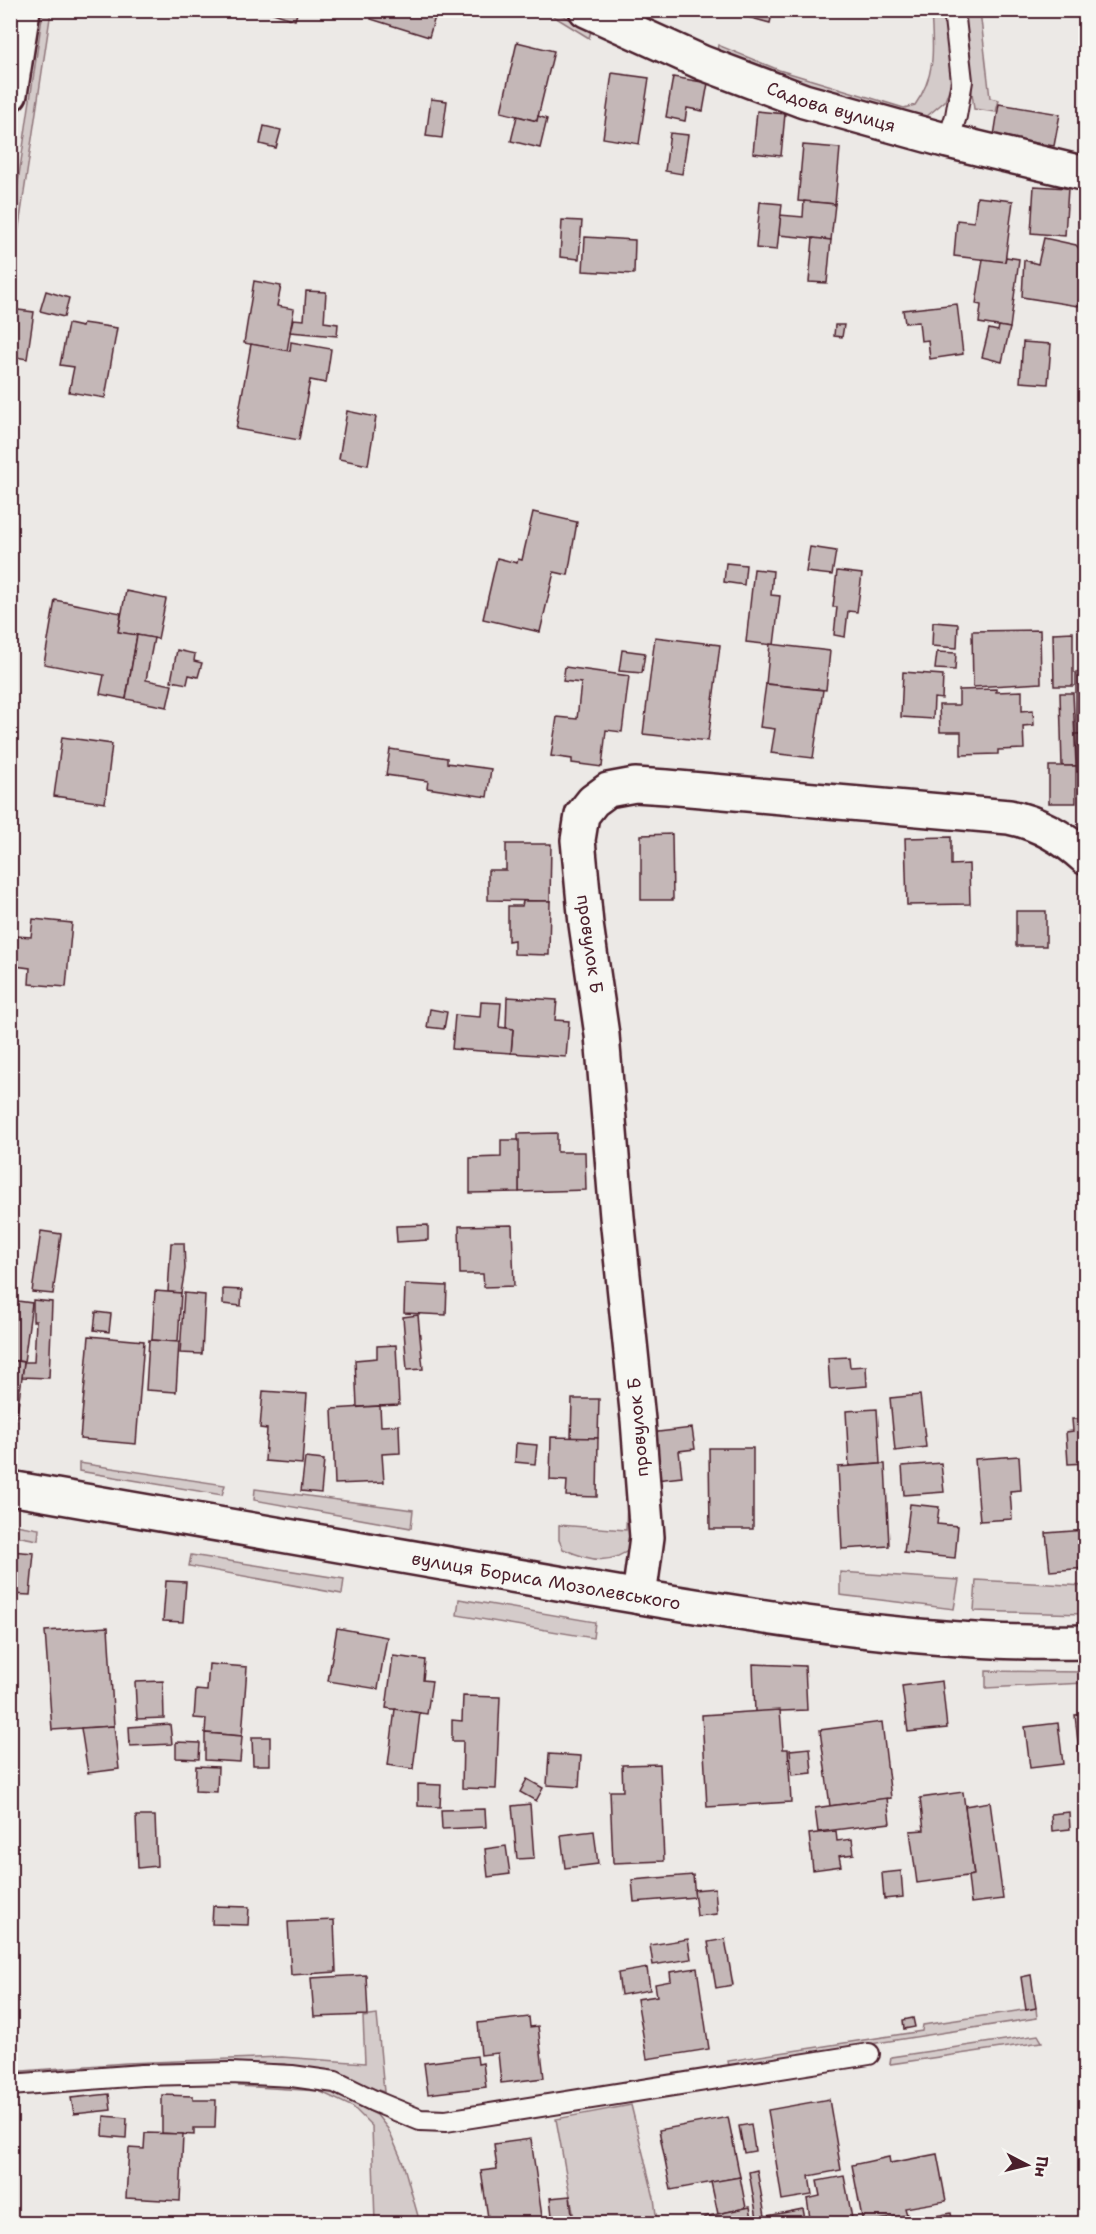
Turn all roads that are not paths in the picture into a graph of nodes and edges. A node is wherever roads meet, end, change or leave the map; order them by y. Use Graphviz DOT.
graph roads {
  1 [pos="23,10"];
  2 [pos="586,10"];
  3 [pos="954,10"];
  4 [pos="10,94"];
  5 [pos="948,141"];
  6 [pos="1086,174"];
  7 [pos="1086,858"];
  8 [pos="10,1488"];
  9 [pos="639,1597"];
  10 [pos="1086,1642"];
  11 [pos="869,2054"];
  12 [pos="10,2085"];
  1 -- 4 [label="street"];
  2 -- 5 [label="street, Садова вулиця"];
  3 -- 5 [label="lane"];
  5 -- 6 [label="street, Садова вулиця"];
  7 -- 9 [label="street, провулок Б"];
  8 -- 9 [label="street, вулиця Бориса Мозолевського"];
  9 -- 10 [label="street, вулиця Бориса Мозолевського"];
  11 -- 12 [label="lane"];
}
